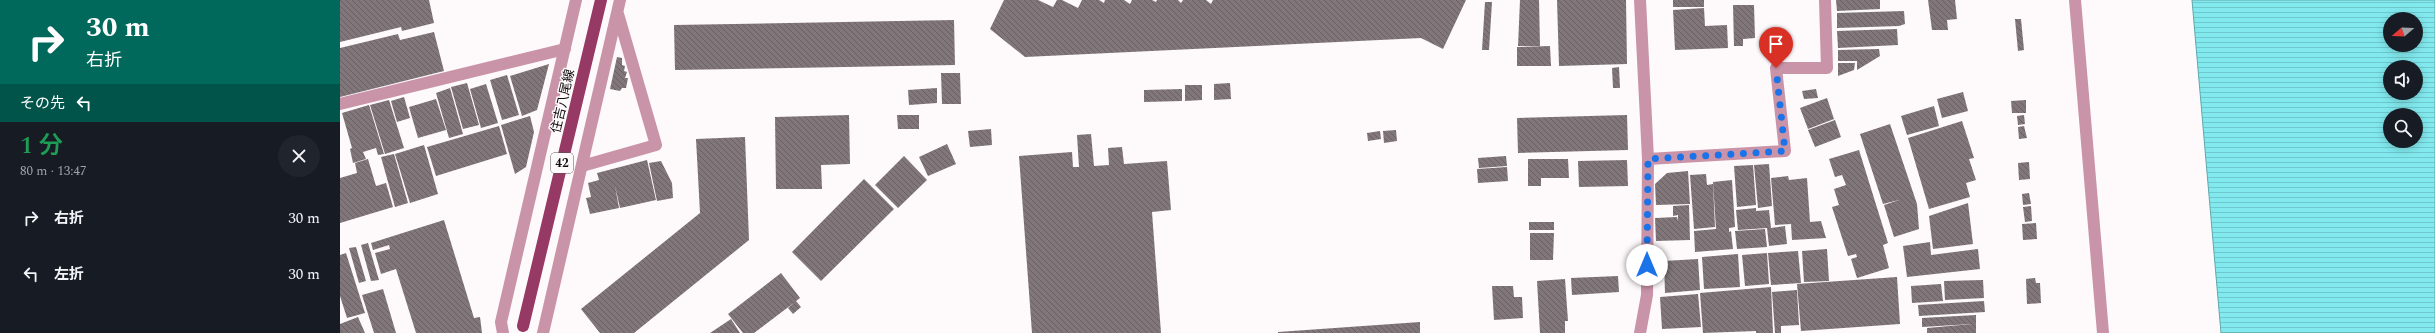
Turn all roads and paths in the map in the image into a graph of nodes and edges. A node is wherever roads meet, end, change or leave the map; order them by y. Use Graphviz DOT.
graph roads {
  1 [pos="576,0"];
  2 [pos="600,0"];
  3 [pos="620,0"];
  4 [pos="1640,0"];
  5 [pos="1826,0"];
  6 [pos="2075,0"];
  7 [pos="617,13"];
  8 [pos="565,49"];
  9 [pos="340,104"];
  10 [pos="1648,159"];
  11 [pos="582,166"];
  12 [pos="523,326"];
  13 [pos="503,333"];
  14 [pos="543,333"];
  15 [pos="1640,333"];
  16 [pos="2103,333"];
  1 -- 8 [label="street"];
  2 -- 12 [label="main road, 住吉八尾線 / 42"];
  3 -- 7 [label="street"];
  4 -- 10 [label="street"];
  5 -- 10 [label="street"];
  6 -- 16 [label="street"];
  7 -- 11 [label="street"];
  7 -- 11 [label="street"];
  8 -- 9 [label="street"];
  8 -- 13 [label="street"];
  10 -- 15 [label="street"];
  11 -- 14 [label="street"];
}
